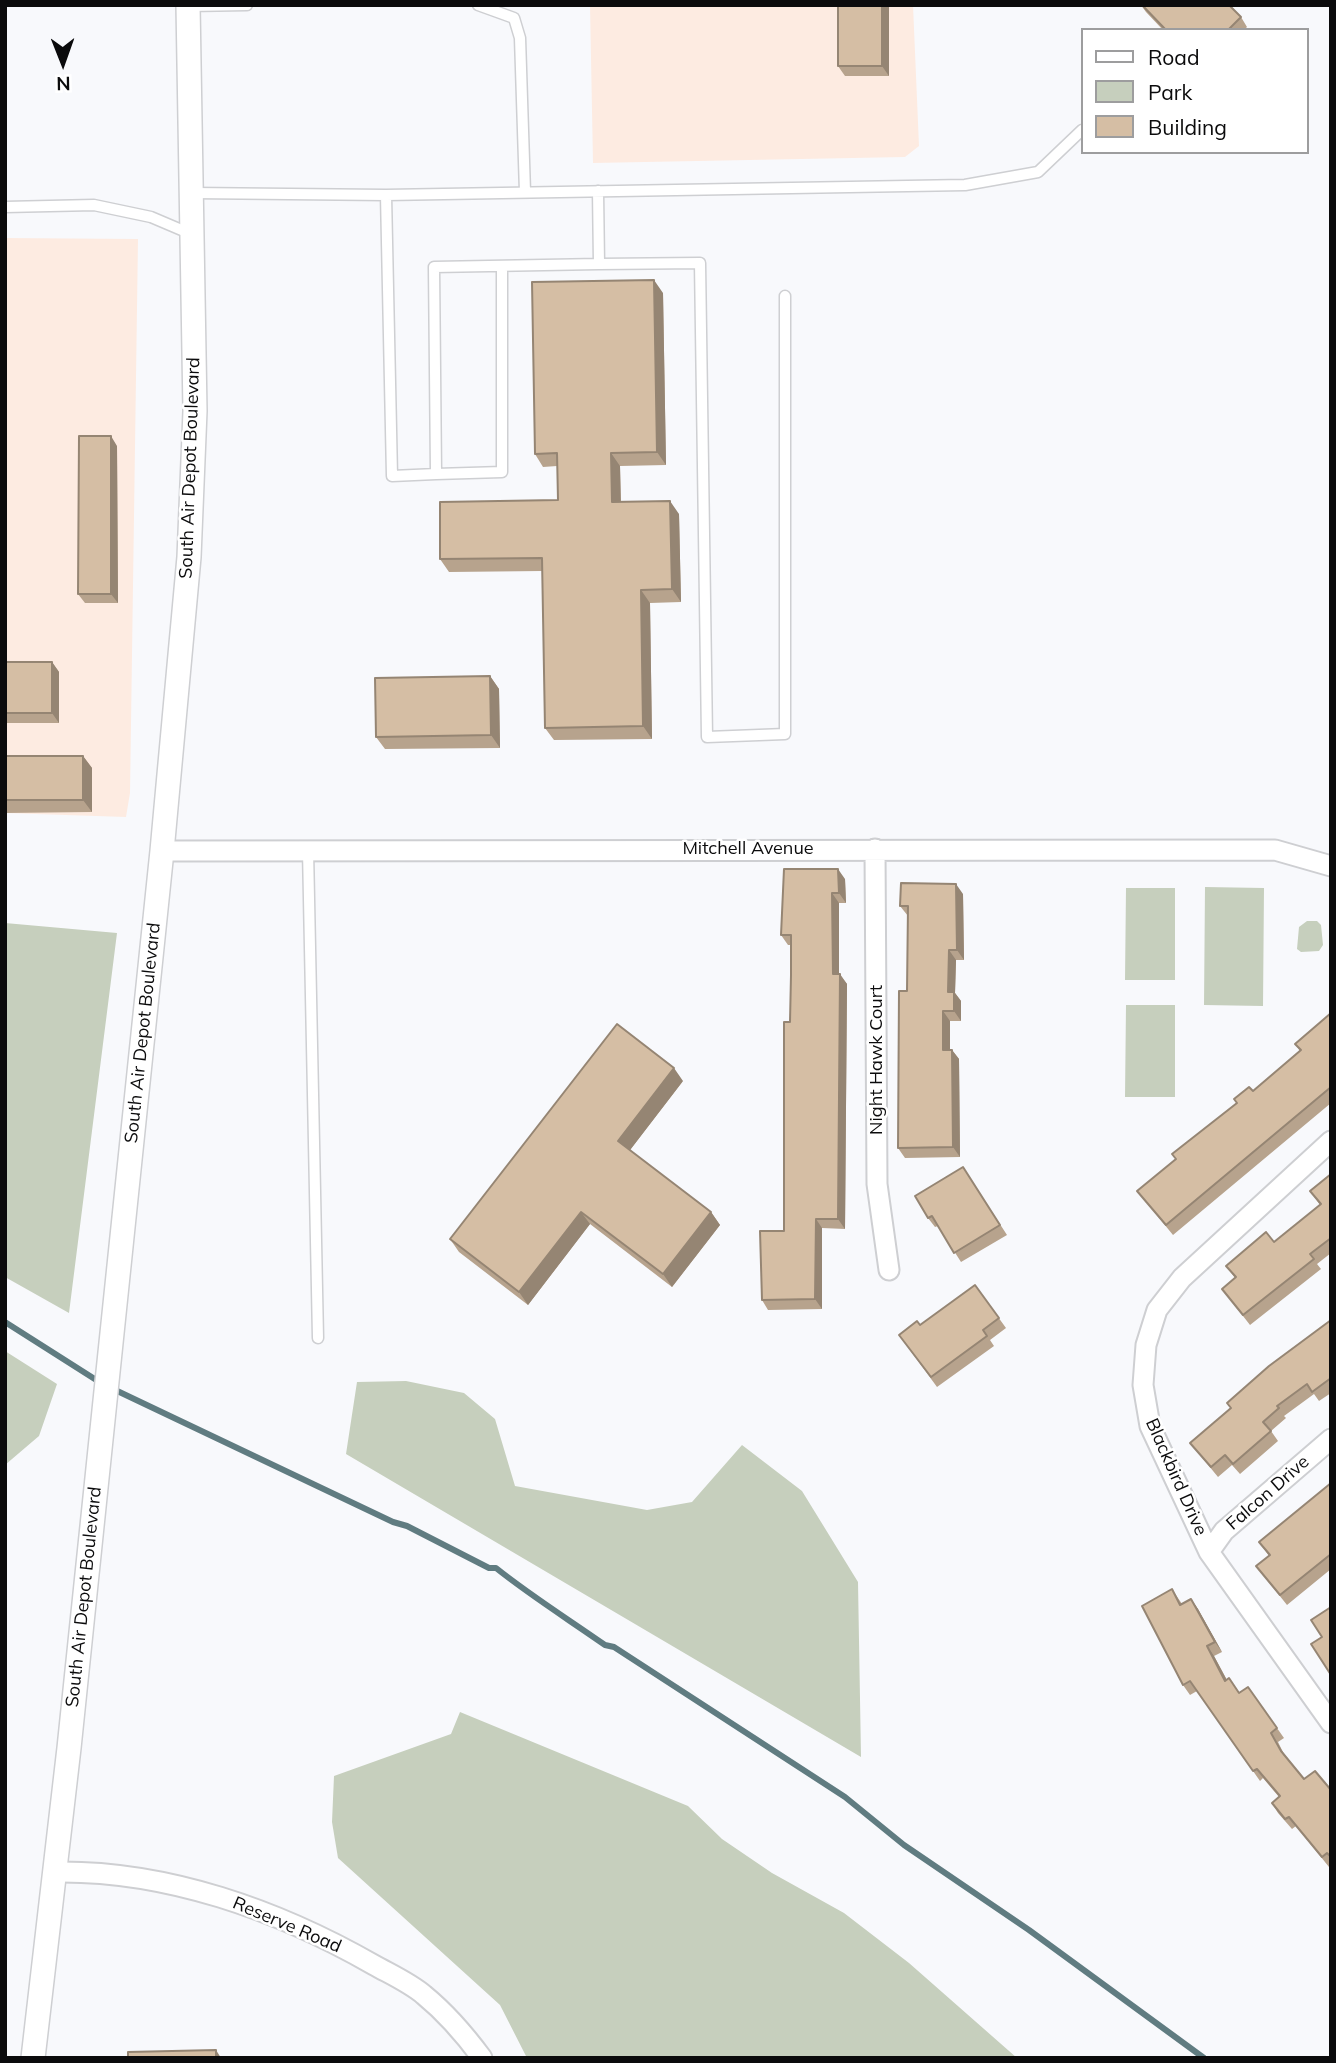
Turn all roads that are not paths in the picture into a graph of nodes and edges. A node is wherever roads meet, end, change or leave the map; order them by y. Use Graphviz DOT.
graph roads {
  1 [pos="247,5"];
  2 [pos="478,5"];
  3 [pos="188,6"];
  4 [pos="1080,132"];
  5 [pos="598,191"];
  6 [pos="525,192"];
  7 [pos="191,193"];
  8 [pos="386,195"];
  9 [pos="5,206"];
  10 [pos="191,234"];
  11 [pos="599,264"];
  12 [pos="502,266"];
  13 [pos="786,296"];
  14 [pos="436,474"];
  15 [pos="308,849"];
  16 [pos="875,849"];
  17 [pos="163,851"];
  18 [pos="1331,866"];
  19 [pos="1331,1140"];
  20 [pos="889,1270"];
  21 [pos="318,1338"];
  22 [pos="1331,1439"];
  23 [pos="1209,1552"];
  24 [pos="1331,1723"];
  25 [pos="54,1872"];
  26 [pos="33,2058"];
  27 [pos="482,2058"];
  1 -- 3 [label="lane"];
  2 -- 6 [label="lane"];
  3 -- 7 [label="street, South Air Depot Boulevard"];
  4 -- 5 [label="lane"];
  5 -- 6 [label="lane"];
  5 -- 11 [label="lane"];
  6 -- 8 [label="lane"];
  7 -- 8 [label="lane"];
  7 -- 10 [label="street, South Air Depot Boulevard"];
  8 -- 14 [label="lane"];
  9 -- 10 [label="lane"];
  10 -- 17 [label="street, South Air Depot Boulevard"];
  11 -- 12 [label="lane"];
  11 -- 13 [label="lane"];
  12 -- 14 [label="lane"];
  12 -- 14 [label="lane"];
  15 -- 16 [label="street, Mitchell Avenue"];
  15 -- 17 [label="street, Mitchell Avenue"];
  15 -- 21 [label="lane"];
  16 -- 18 [label="street, Mitchell Avenue"];
  16 -- 20 [label="street, Night Hawk Court"];
  17 -- 25 [label="street, South Air Depot Boulevard"];
  19 -- 23 [label="street, Blackbird Drive"];
  22 -- 23 [label="street, Falcon Drive"];
  23 -- 24 [label="street, Blackbird Drive"];
  25 -- 26 [label="street, South Air Depot Boulevard"];
  25 -- 27 [label="street, Reserve Road"];
}
